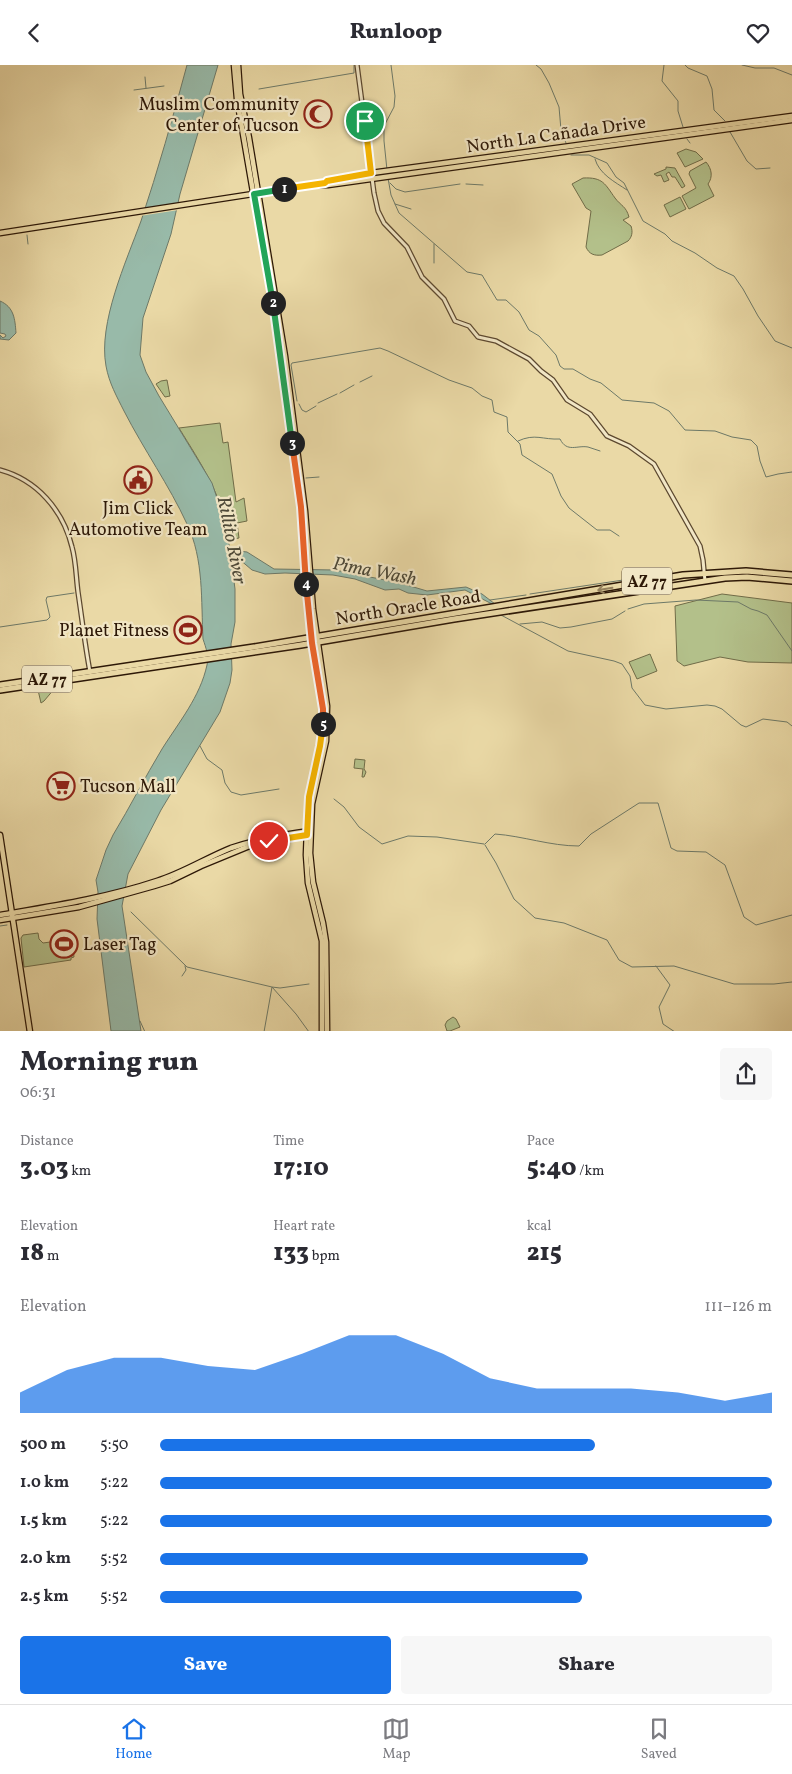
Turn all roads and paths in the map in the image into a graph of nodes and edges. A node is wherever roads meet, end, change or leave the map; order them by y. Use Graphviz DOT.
graph roads {
  1 [pos="234,65"];
  2 [pos="238,65"];
  3 [pos="357,65"];
  4 [pos="792,115"];
  5 [pos="792,120"];
  6 [pos="388,173"];
  7 [pos="371,175"];
  8 [pos="256,194"];
  9 [pos="0,233"];
  10 [pos="0,470"];
  11 [pos="704,573"];
  12 [pos="792,575"];
  13 [pos="705,581"];
  14 [pos="792,581"];
  15 [pos="315,640"];
  16 [pos="234,654"];
  17 [pos="196,656"];
  18 [pos="206,657"];
  19 [pos="173,664"];
  20 [pos="90,674"];
  21 [pos="0,685"];
  22 [pos="0,690"];
  23 [pos="309,833"];
  24 [pos="0,835"];
  25 [pos="0,915"];
  26 [pos="12,916"];
  27 [pos="317,919"];
  28 [pos="0,920"];
  29 [pos="321,937"];
  30 [pos="326,942"];
  31 [pos="326,965"];
  32 [pos="30,1031"];
  33 [pos="322,1031"];
  34 [pos="326,1031"];
  1 -- 8 [label="main road"];
  2 -- 8 [label="main road"];
  3 -- 7 [label="street"];
  4 -- 6 [label="main road, North La Cañada Drive"];
  5 -- 6 [label="main road, North La Cañada Drive"];
  6 -- 7 [label="main road, North La Cañada Drive"];
  7 -- 8 [label="main road, North La Cañada Drive"];
  7 -- 11 [label="street"];
  8 -- 9 [label="main road, North La Cañada Drive"];
  8 -- 15 [label="main road"];
  10 -- 20 [label="street"];
  11 -- 12 [label="highway, North Oracle Road / AZ 77"];
  11 -- 13 [label="street"];
  11 -- 15 [label="highway, North Oracle Road / AZ 77, one-way"];
  13 -- 14 [label="highway, North Oracle Road / AZ 77"];
  13 -- 15 [label="highway, North Oracle Road / AZ 77"];
  15 -- 16 [label="highway, North Oracle Road / AZ 77"];
  15 -- 16 [label="highway, North Oracle Road / AZ 77"];
  15 -- 23 [label="main road"];
  16 -- 18 [label="highway, North Oracle Road / AZ 77"];
  17 -- 18 [label="highway, North Oracle Road / AZ 77"];
  17 -- 19 [label="highway"];
  17 -- 20 [label="highway, North Oracle Road / AZ 77"];
  18 -- 19 [label="highway, North Oracle Road / AZ 77"];
  19 -- 20 [label="highway, North Oracle Road / AZ 77"];
  20 -- 21 [label="highway, North Oracle Road / AZ 77"];
  20 -- 22 [label="highway, North Oracle Road / AZ 77"];
  23 -- 26 [label="main road"];
  23 -- 27 [label="main road"];
  23 -- 30 [label="main road"];
  24 -- 26 [label="main road"];
  25 -- 26 [label="main road"];
  26 -- 28 [label="main road"];
  26 -- 32 [label="main road"];
  27 -- 29 [label="main road"];
  27 -- 30 [label="main road"];
  29 -- 31 [label="main road"];
  29 -- 33 [label="main road"];
  30 -- 31 [label="main road"];
  31 -- 34 [label="main road"];
}
